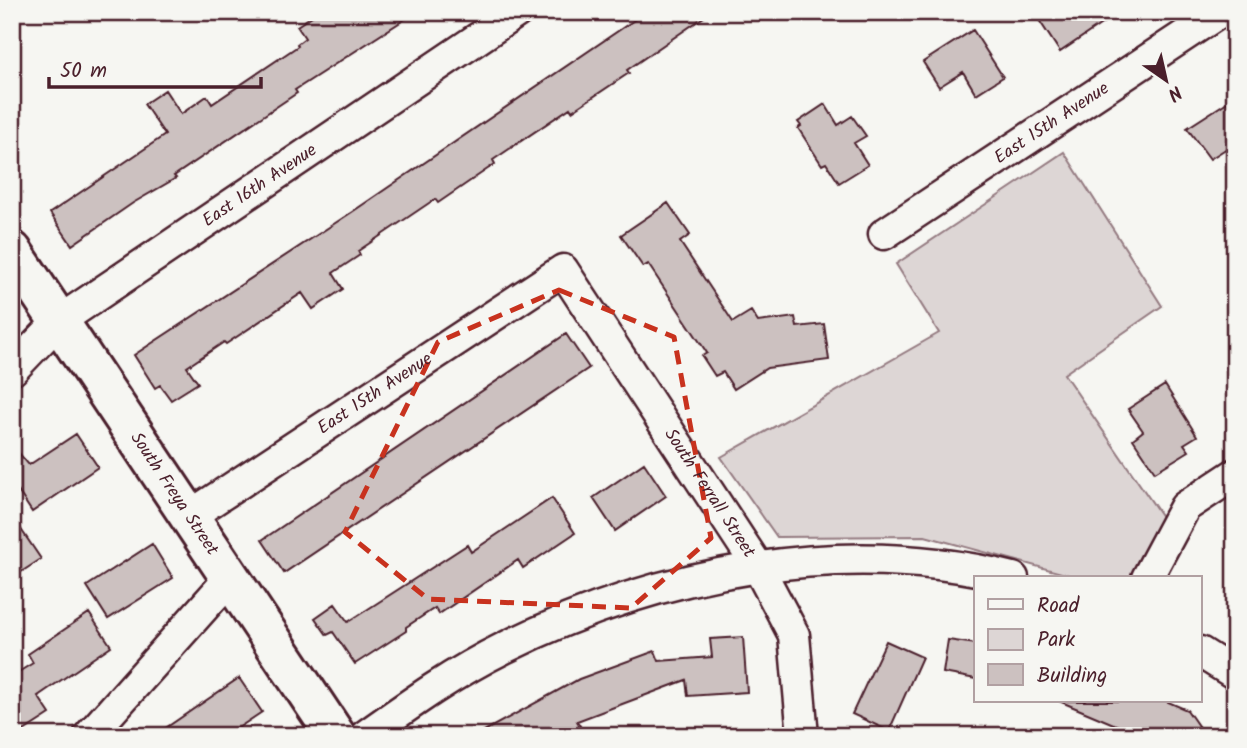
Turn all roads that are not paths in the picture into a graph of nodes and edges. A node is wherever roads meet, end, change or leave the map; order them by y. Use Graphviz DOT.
graph roads {
  1 [pos="517,12"];
  2 [pos="1220,12"];
  3 [pos="884,234"];
  4 [pos="12,251"];
  5 [pos="563,270"];
  6 [pos="59,321"];
  7 [pos="12,370"];
  8 [pos="1235,474"];
  9 [pos="188,517"];
  10 [pos="758,567"];
  11 [pos="1004,576"];
  12 [pos="1148,576"];
  13 [pos="230,578"];
  14 [pos="1202,653"];
  15 [pos="1235,674"];
  16 [pos="89,736"];
  17 [pos="336,736"];
  18 [pos="365,736"];
  19 [pos="803,736"];
  1 -- 6 [label="street, East 16th Avenue"];
  2 -- 3 [label="street, East 15th Avenue"];
  4 -- 6 [label="main road, South Freya Street"];
  5 -- 9 [label="street, East 15th Avenue"];
  5 -- 10 [label="street, South Ferrall Street"];
  6 -- 7 [label="street, East 16th Avenue"];
  6 -- 9 [label="main road, South Freya Street"];
  8 -- 12 [label="street"];
  9 -- 13 [label="main road, South Freya Street"];
  10 -- 11 [label="street"];
  10 -- 18 [label="street"];
  10 -- 19 [label="street, South Ferrall Street"];
  13 -- 16 [label="street"];
  13 -- 17 [label="main road, South Freya Street"];
  14 -- 15 [label="street"];
}
